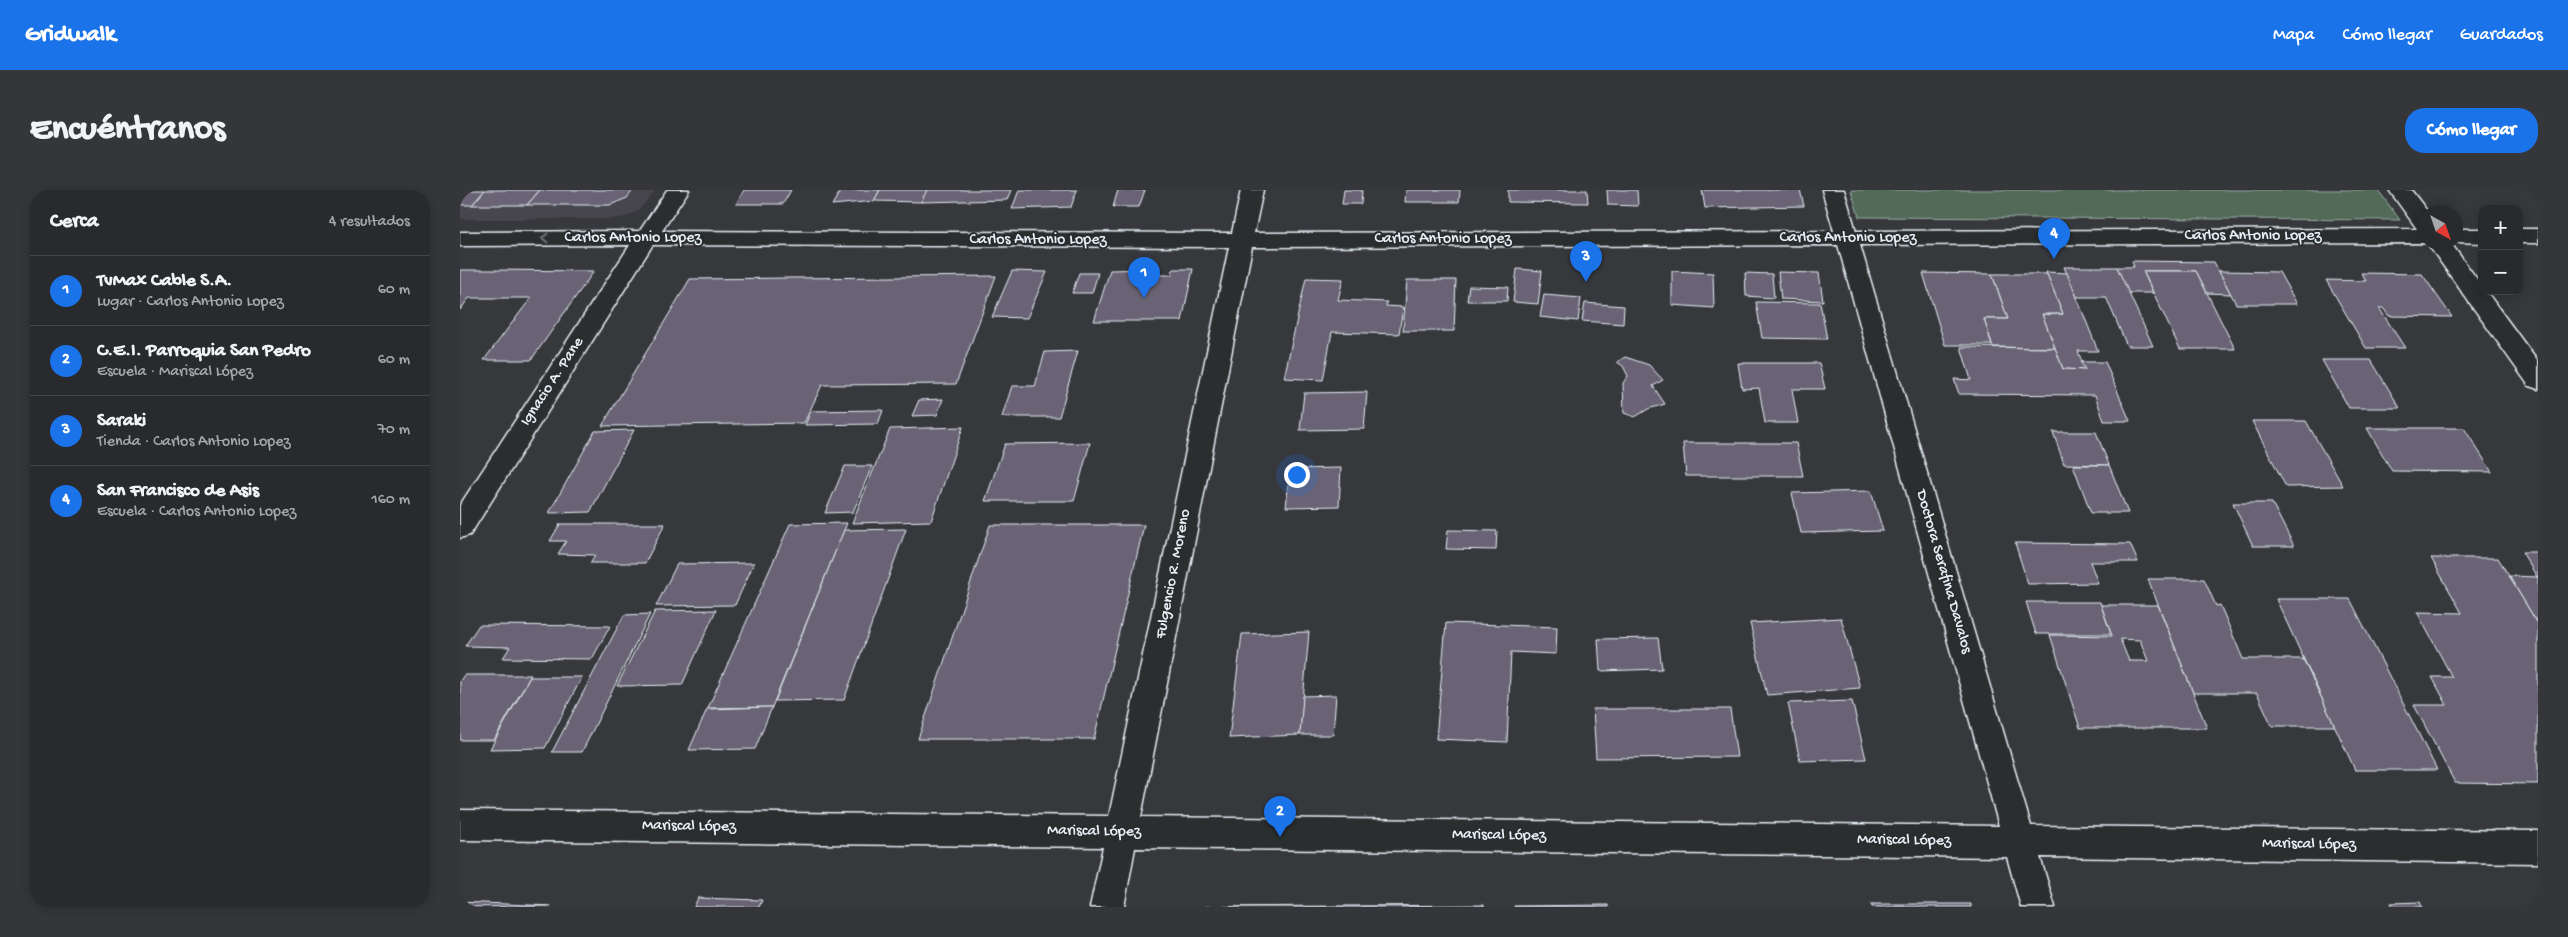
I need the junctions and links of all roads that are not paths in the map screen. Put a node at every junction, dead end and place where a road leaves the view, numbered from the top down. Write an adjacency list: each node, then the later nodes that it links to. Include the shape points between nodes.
1 (678, 190): 11 (street, Ignacio A. Pane)
2 (1252, 190): 14 (street, Fulgencio R. Moreno)
3 (1832, 190): 12 (street, Doctora Serafina Davalos)
4 (2400, 190): 5 (street)
5 (2418, 214)
6 (2418, 236): 12 (street, Carlos Antonio Lopez)
7 (2463, 236): 8 (street)
8 (2478, 236)
9 (2523, 236): 10 (street)
10 (2538, 236)
11 (646, 238): 13 (street, Carlos Antonio Lopez, one-way to 13); 14 (street, Carlos Antonio Lopez); 17 (street, Ignacio A. Pane)
12 (1846, 238): 14 (street, Carlos Antonio Lopez); 20 (street, Doctora Serafina Davalos)
13 (460, 239)
14 (1242, 240): 19 (street, Fulgencio R. Moreno)
15 (2444, 250): 16 (street)
16 (2538, 380)
17 (460, 527)
18 (460, 825): 19 (street, Mariscal López)
19 (1122, 832): 20 (street, Mariscal López); 22 (street, Fulgencio R. Moreno)
20 (2021, 842): 21 (street, Mariscal López); 23 (street, Doctora Serafina Davalos)
21 (2538, 847)
22 (1107, 907)
23 (2038, 907)

